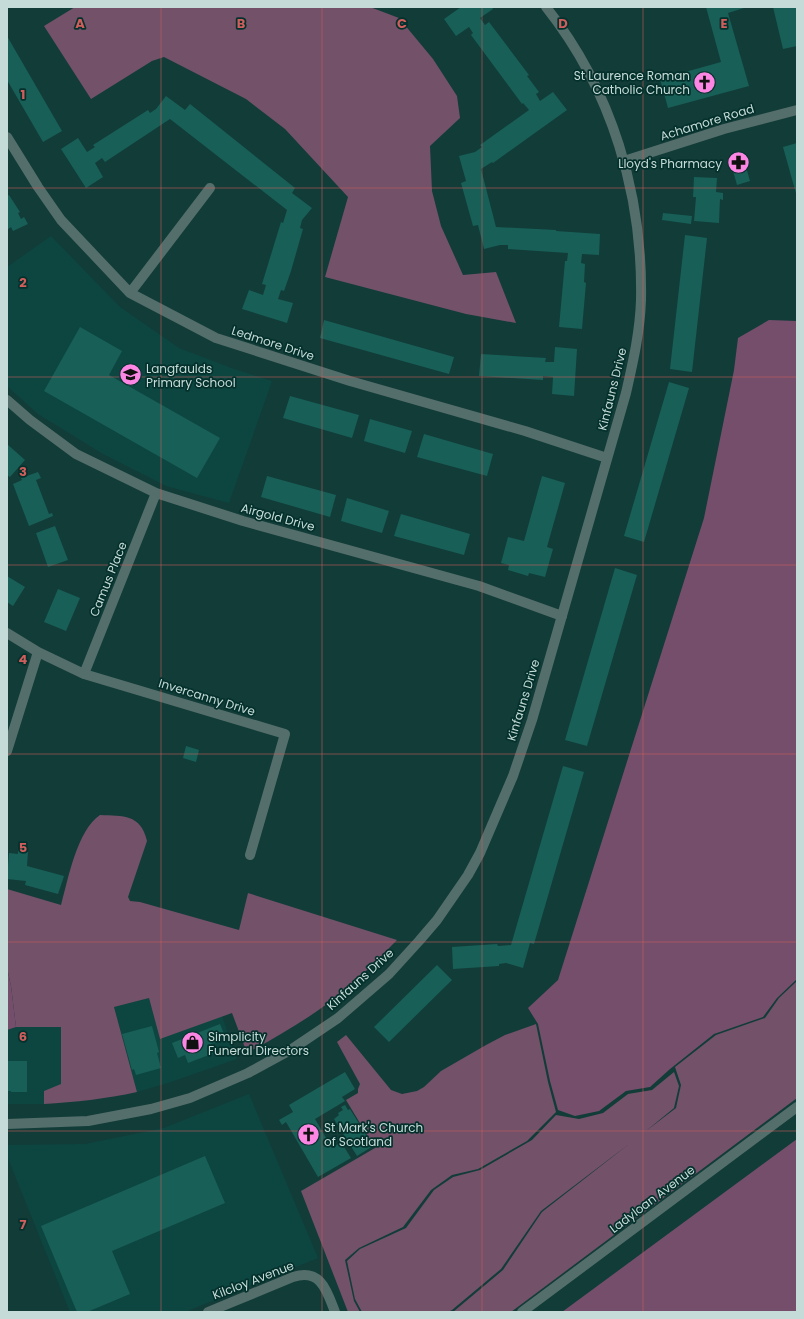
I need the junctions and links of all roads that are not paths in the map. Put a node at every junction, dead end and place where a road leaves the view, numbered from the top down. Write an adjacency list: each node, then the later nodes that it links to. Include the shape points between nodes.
1 (546, 7): 4 (street, Kinfauns Drive, via 571,41 604,102)
2 (797, 110): 4 (street, Achamore Road, via 724,129)
3 (7, 137): 6 (street, Ledmore Drive, via 61,220)
4 (624, 161): 8 (street, Kinfauns Drive, via 637,220 641,301 636,348)
5 (210, 188): 6 (street)
6 (130, 293): 8 (street, Ledmore Drive, via 216,338)
7 (7, 400): 9 (street, Airgold Drive, via 76,454)
8 (607, 458): 10 (street, Kinfauns Drive)
9 (156, 493): 10 (street, Airgold Drive, via 243,521 479,586); 13 (street, Camus Place)
10 (562, 616): 17 (street, Kinfauns Drive, via 513,776 480,853 437,920 390,974 338,1018 292,1049 248,1073 190,1098 88,1121)
11 (7, 633): 12 (street, Invercanny Drive)
12 (38, 652): 13 (street, Invercanny Drive); 14 (street)
13 (84, 674): 15 (street, Invercanny Drive, via 285,734)
14 (7, 751)
15 (250, 855)
16 (797, 1107): 20 (street, Ladyloan Avenue)
17 (7, 1124)
18 (208, 1312): 19 (street, Kilcloy Avenue, via 302,1275 314,1276 323,1284)
19 (335, 1312)
20 (522, 1312)

